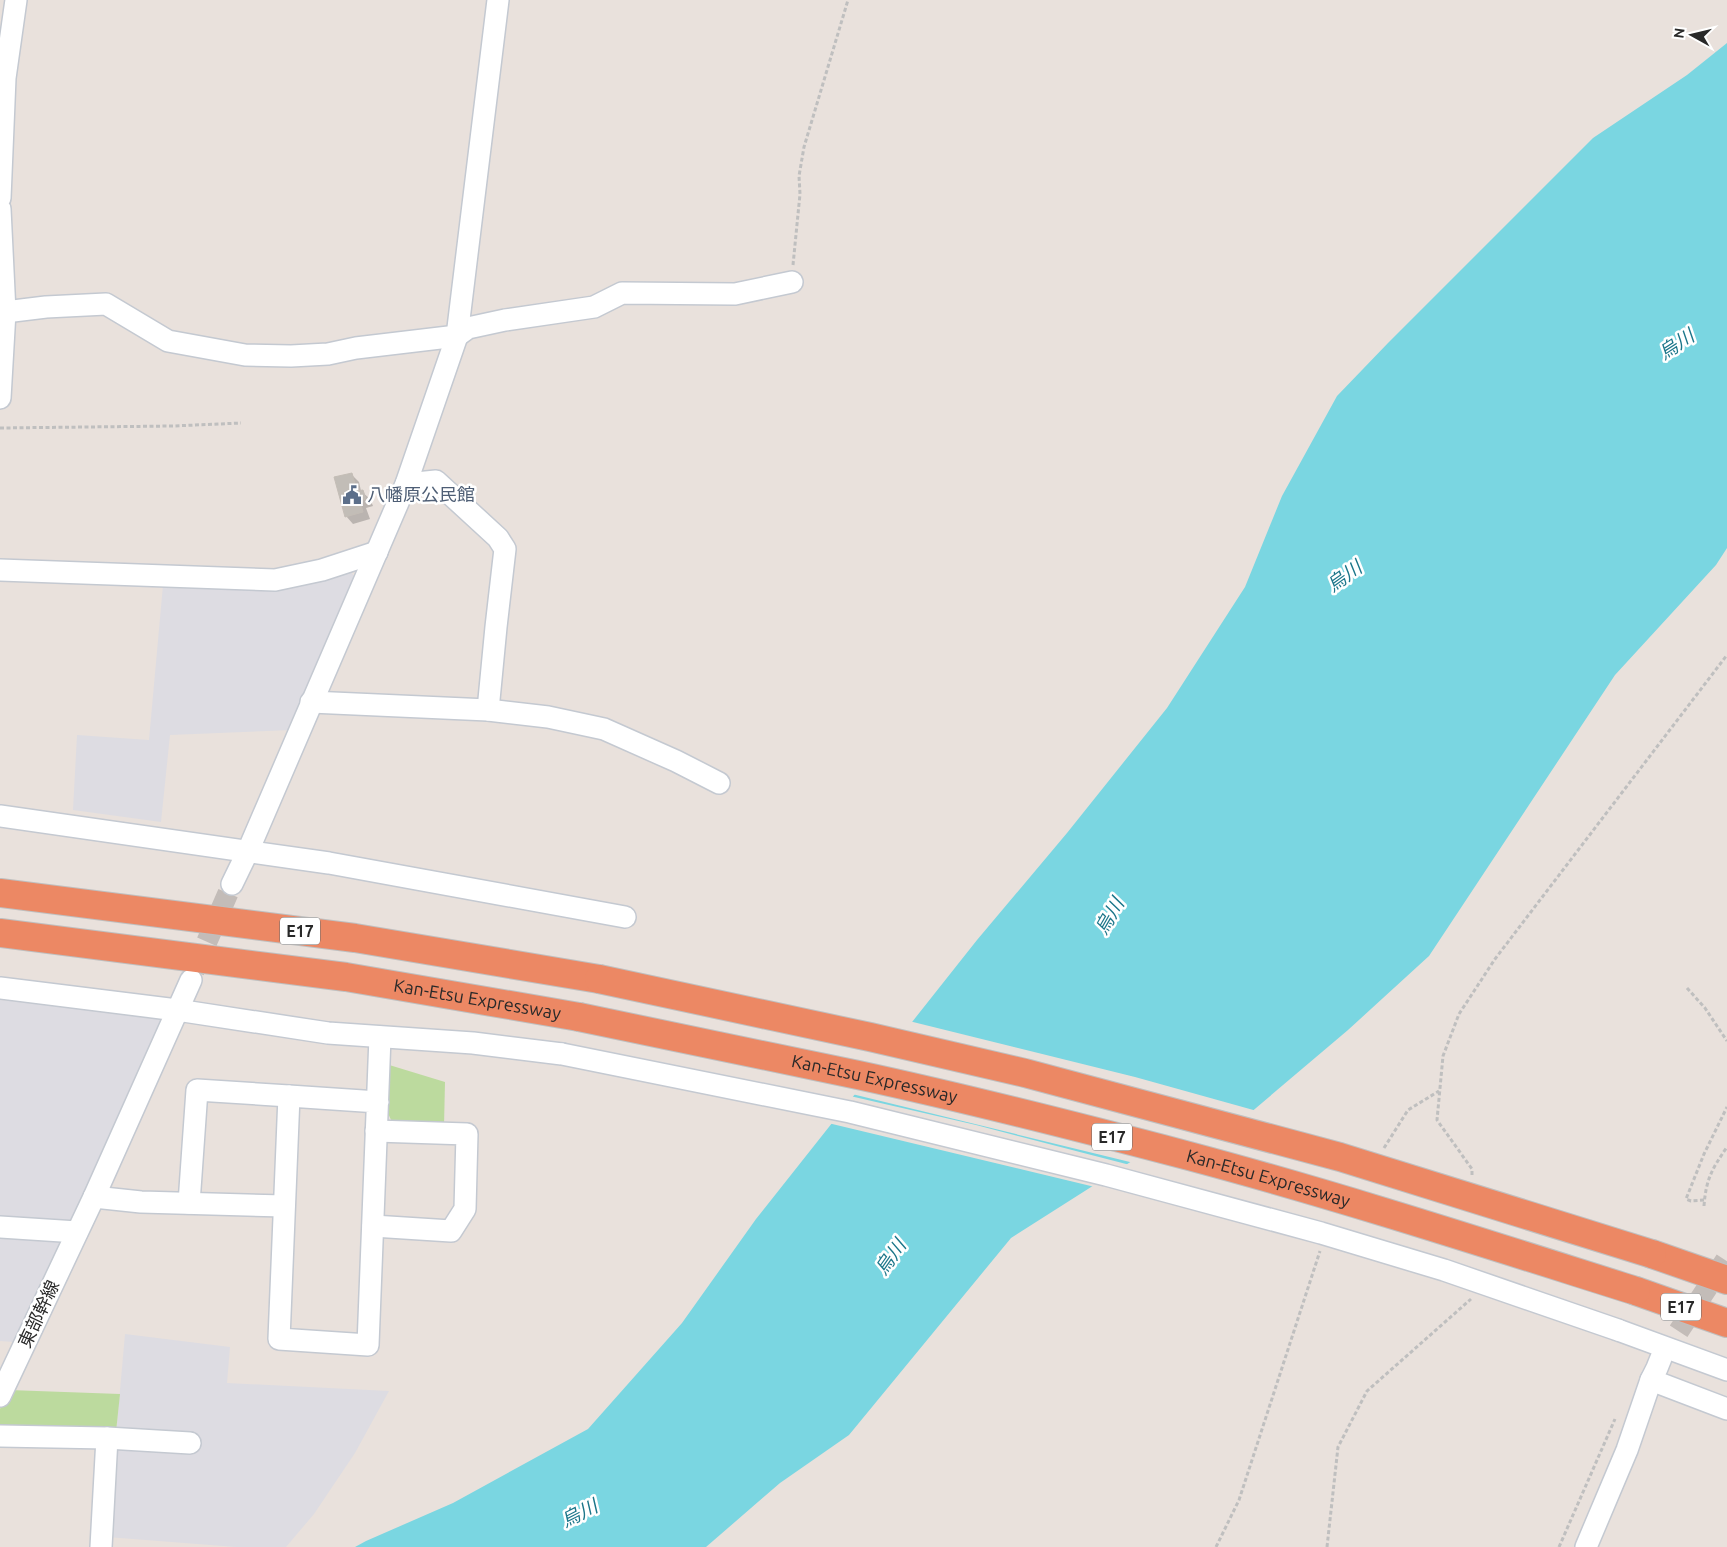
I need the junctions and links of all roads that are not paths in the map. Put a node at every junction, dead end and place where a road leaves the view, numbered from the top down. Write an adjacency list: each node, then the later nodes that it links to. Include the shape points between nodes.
1 (16, 0): 3 (street)
2 (498, 0): 8 (street)
3 (3, 77): 4 (street)
4 (0, 198)
5 (0, 208): 7 (street)
6 (792, 282): 8 (street, via 735,294 622,293 594,307 505,320 468,328)
7 (2, 311): 8 (street, via 106,304 168,341 246,355 328,354); 9 (street)
8 (457, 336): 10 (street)
9 (0, 398)
10 (406, 484): 11 (street); 14 (street, via 436,481 498,538 505,549)
11 (377, 552): 12 (street, via 322,570 275,580); 13 (street)
12 (0, 570)
13 (311, 702): 14 (street); 17 (street)
14 (488, 710): 15 (street, via 548,716 604,729)
15 (719, 783)
16 (0, 816): 17 (street)
17 (248, 851): 18 (street); 20 (street, via 329,862)
18 (232, 884)
19 (0, 893): 35 (highway, E17, bridge, via 355,938 599,979 860,1034 1025,1072 1340,1157)
20 (625, 917)
21 (0, 933): 36 (highway, Kan-Etsu Expressway / E17, bridge, via 346,977 579,1017 860,1076 1191,1157 1391,1215 1636,1291)
22 (191, 980): 24 (street, 東部幹線)
23 (0, 988): 24 (street)
24 (177, 1010): 25 (street, via 328,1033); 29 (street, 東部幹線)
25 (380, 1037): 27 (street); 38 (street, bridge, via 473,1043 562,1054 850,1112 1106,1175 1444,1270)
26 (289, 1096): 27 (street); 30 (street, via 197,1090); 31 (street)
27 (378, 1102): 28 (street)
28 (376, 1131): 32 (street); 32 (street, via 467,1134 465,1209 451,1231)
29 (94, 1197): 30 (street); 34 (street, 東部幹線)
30 (189, 1203): 31 (street)
31 (284, 1206): 32 (street, via 279,1339 368,1345)
32 (372, 1226)
33 (0, 1227): 34 (street)
34 (77, 1232): 40 (street, 東部幹線)
35 (1727, 1280)
36 (1727, 1323)
37 (1661, 1358): 39 (street)
38 (1727, 1370)
39 (1651, 1380): 41 (street); 46 (street, via 1627,1450)
40 (0, 1396)
41 (1727, 1409)
42 (0, 1436): 43 (street)
43 (107, 1438): 44 (street); 45 (street)
44 (190, 1443)
45 (100, 1547)
46 (1586, 1547)

